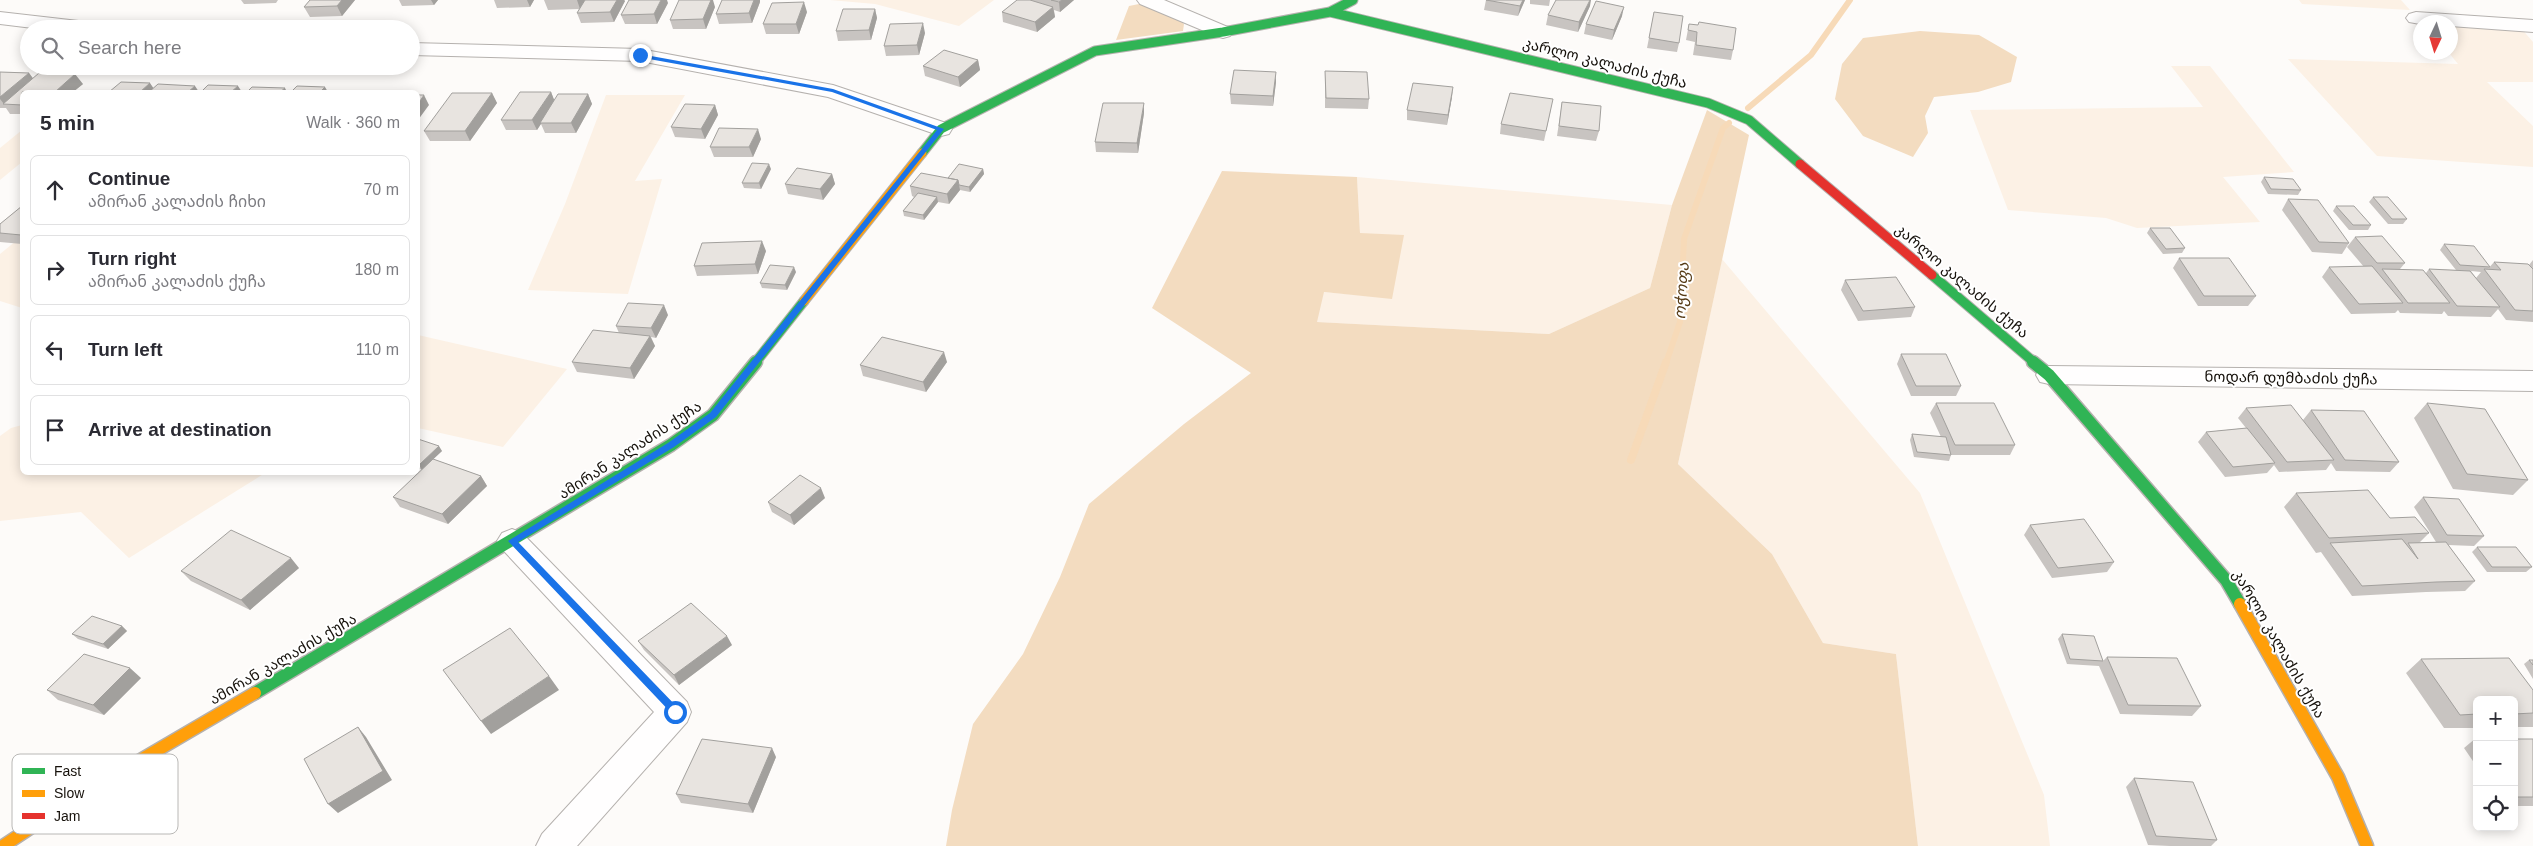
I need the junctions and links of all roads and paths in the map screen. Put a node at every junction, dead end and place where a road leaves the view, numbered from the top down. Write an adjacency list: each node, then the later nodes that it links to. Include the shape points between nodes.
1 (1147, 0): 8 (street)
2 (1353, 0): 3 (street, ამირან კალაძის ქუჩა)
3 (1330, 12): 8 (street, ამირან კალაძის ქუჩა); 11 (street, კარლო კალაძის ქუჩა, via 1708,103 1749,120)
4 (0, 18): 5 (street)
5 (20, 20)
6 (2458, 21): 7 (street)
7 (2533, 26)
8 (1223, 32): 10 (street, ამირან კალაძის ქუჩა, via 1095,51)
9 (420, 49): 10 (street, via 640,55 833,90)
10 (941, 129): 13 (street, ამირან კალაძის ქუჩა, via 713,415 671,445)
11 (2049, 375): 12 (street, ნოდარ დუმბაძის ქუჩა); 18 (street, კარლო კალაძის ქუჩა, via 2226,580 2338,777)
12 (2533, 381)
13 (512, 541): 14 (street, ამირან კალაძის ქუჩა); 17 (street, via 675,712)
14 (150, 754)
15 (21, 834): 16 (street, ამირან კალაძის ქუჩა)
16 (3, 846)
17 (554, 846)
18 (2366, 846)

